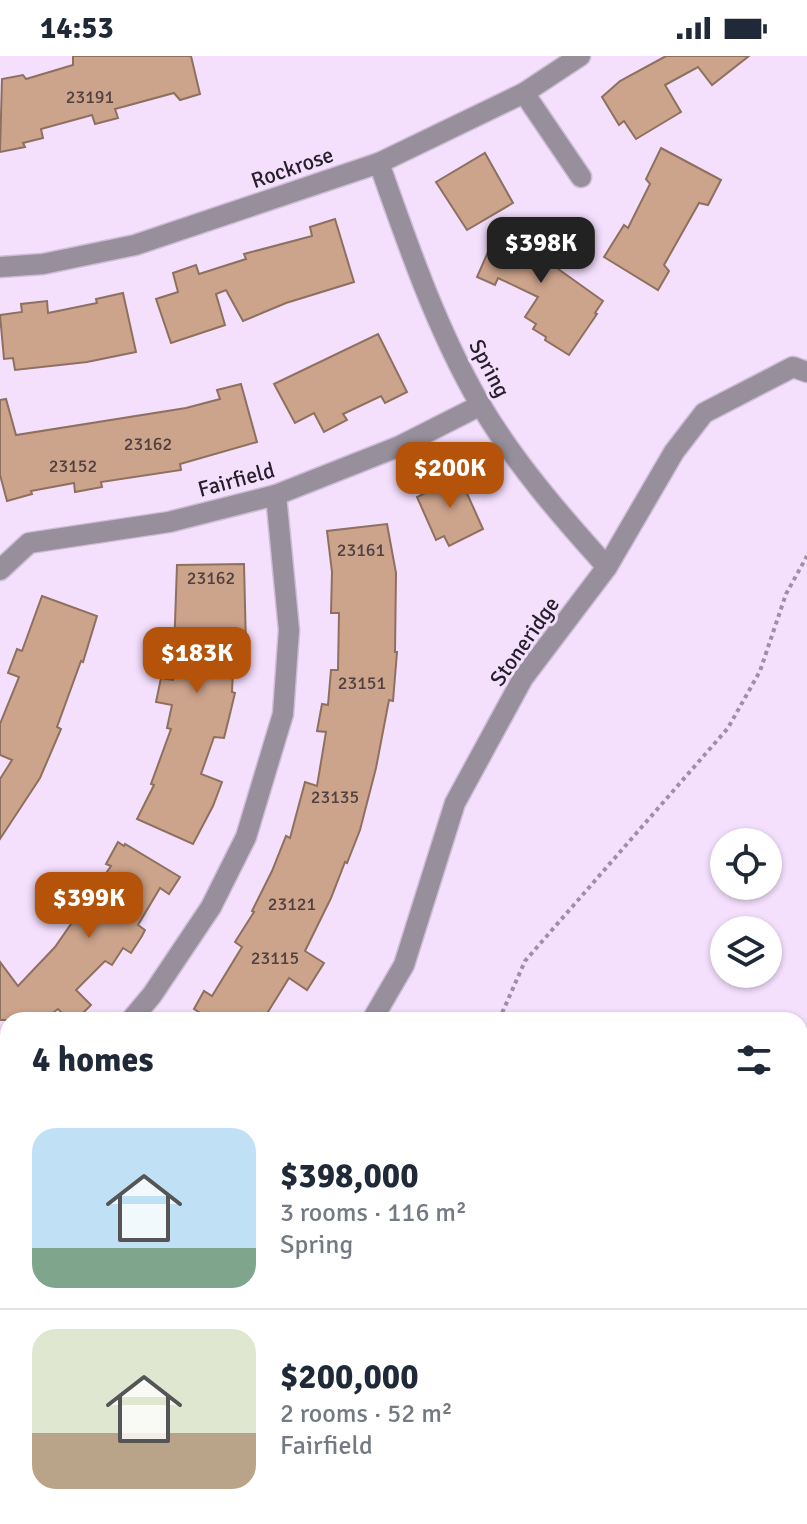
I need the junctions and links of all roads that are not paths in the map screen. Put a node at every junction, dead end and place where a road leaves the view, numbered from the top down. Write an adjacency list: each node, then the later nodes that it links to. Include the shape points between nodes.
1 (580, 56): 2 (street, Rockrose)
2 (524, 93): 3 (street, Rockrose); 4 (street)
3 (379, 163): 5 (street, Rockrose, via 135,245); 7 (street, Spring, via 422,286)
4 (581, 177)
5 (0, 267)
6 (807, 372): 9 (street, Stoneridge, via 793,367 704,413 674,452)
7 (481, 405): 8 (street, Fairfield, via 400,446); 9 (street, Spring, via 552,506)
8 (276, 495): 10 (street, Fairfield, via 169,522 29,543); 11 (street, via 289,630 283,714 246,837 211,907)
9 (607, 567): 12 (street, Stoneridge, via 523,678 455,803 404,965)
10 (0, 570)
11 (138, 1012)
12 (377, 1012)

